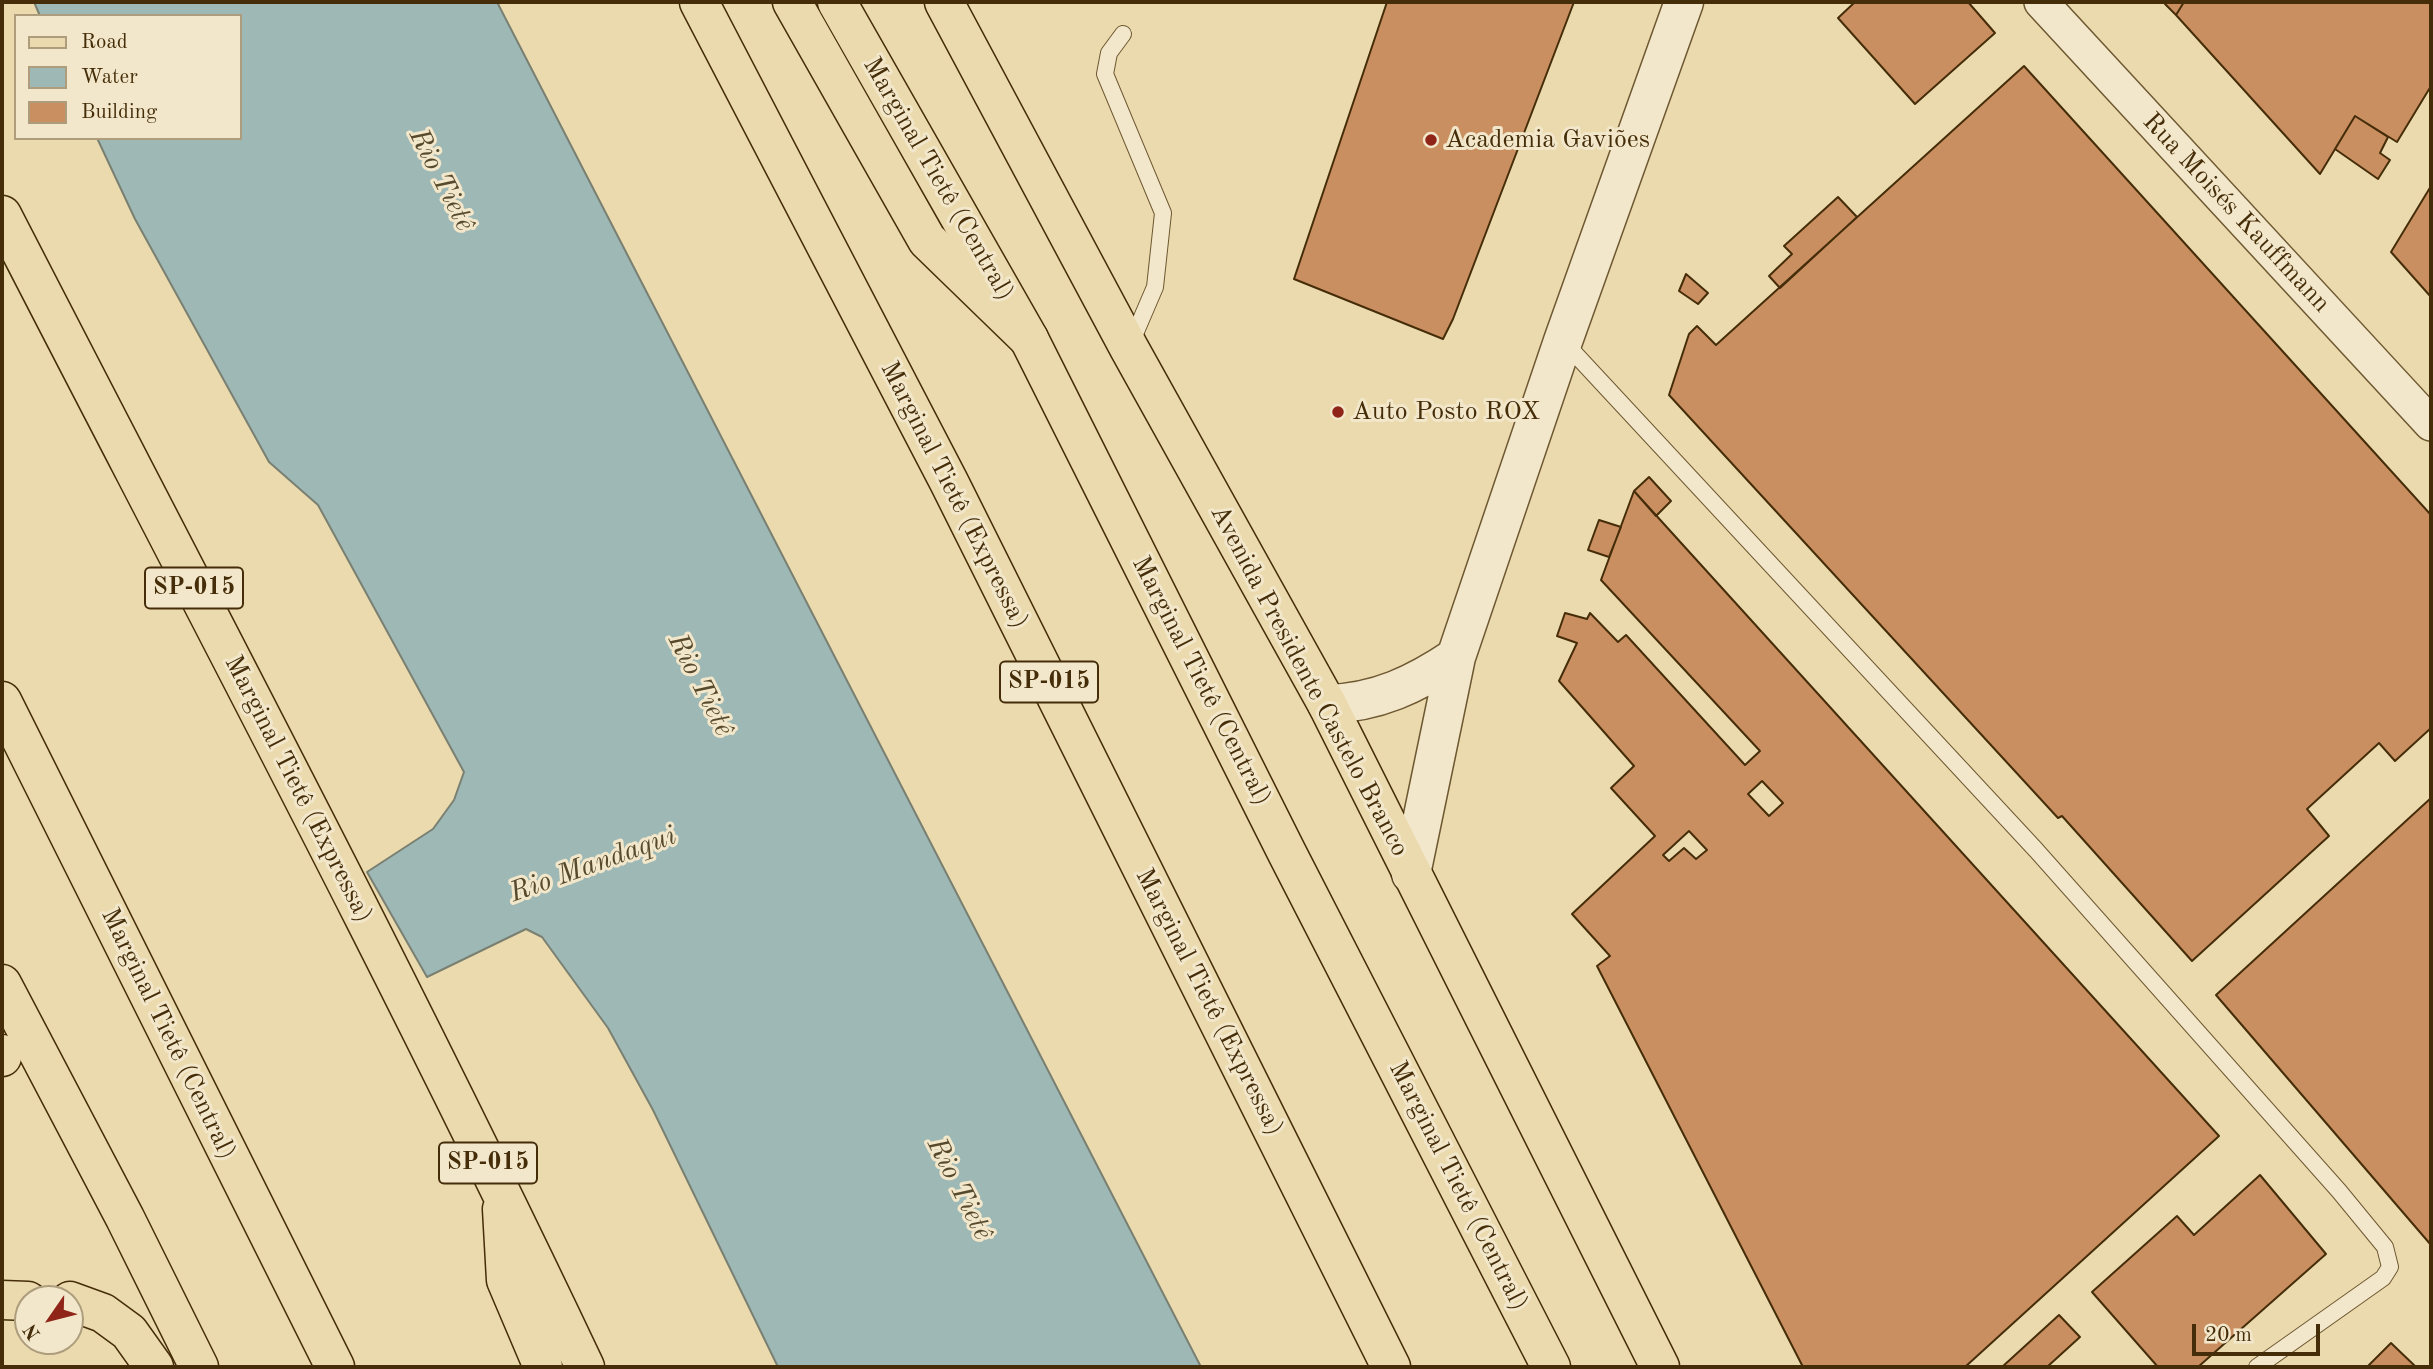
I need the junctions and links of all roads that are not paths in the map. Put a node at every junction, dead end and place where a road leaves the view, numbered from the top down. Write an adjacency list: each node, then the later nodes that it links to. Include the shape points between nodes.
1 (699, 2): 25 (main road, Marginal Tietê (Expressa) / SP-015, via 950,482)
2 (792, 2): 9 (main road, via 927,240)
3 (837, 2): 9 (main road, Marginal Tietê (Central))
4 (944, 2): 11 (main road, Avenida Presidente Castelo Branco)
5 (1684, 2): 10 (street)
6 (2041, 2): 12 (street, Rua Moisés Kauffmann)
7 (1122, 34): 11 (lane, via 1110,53 1105,74 1163,214 1155,287)
8 (2, 215): 18 (main road, Marginal Tietê (Expressa) / SP-015)
9 (1029, 339): 26 (main road, Marginal Tietê (Central))
10 (1563, 341): 13 (street); 28 (lane, via 2036,850 2385,1247 2390,1267 2383,1278)
11 (1129, 348): 15 (main road, Avenida Presidente Castelo Branco)
12 (2431, 424)
13 (1456, 657): 15 (street, via 1394,692); 16 (street)
14 (2, 701): 22 (main road, Marginal Tietê (Central))
15 (1328, 704): 16 (main road, Avenida Presidente Castelo Branco)
16 (1411, 874): 27 (main road, Avenida Presidente Castelo Branco)
17 (2, 984): 21 (main road)
18 (501, 1189): 23 (main road, via 506,1280); 24 (main road, Marginal Tietê (Expressa) / SP-015)
19 (84, 1306): 20 (main road, via 130,1332)
20 (154, 1367)
21 (199, 1367)
22 (335, 1367)
23 (543, 1367)
24 (585, 1367)
25 (1391, 1367)
26 (1551, 1367)
27 (1660, 1367)
28 (2258, 1367)

